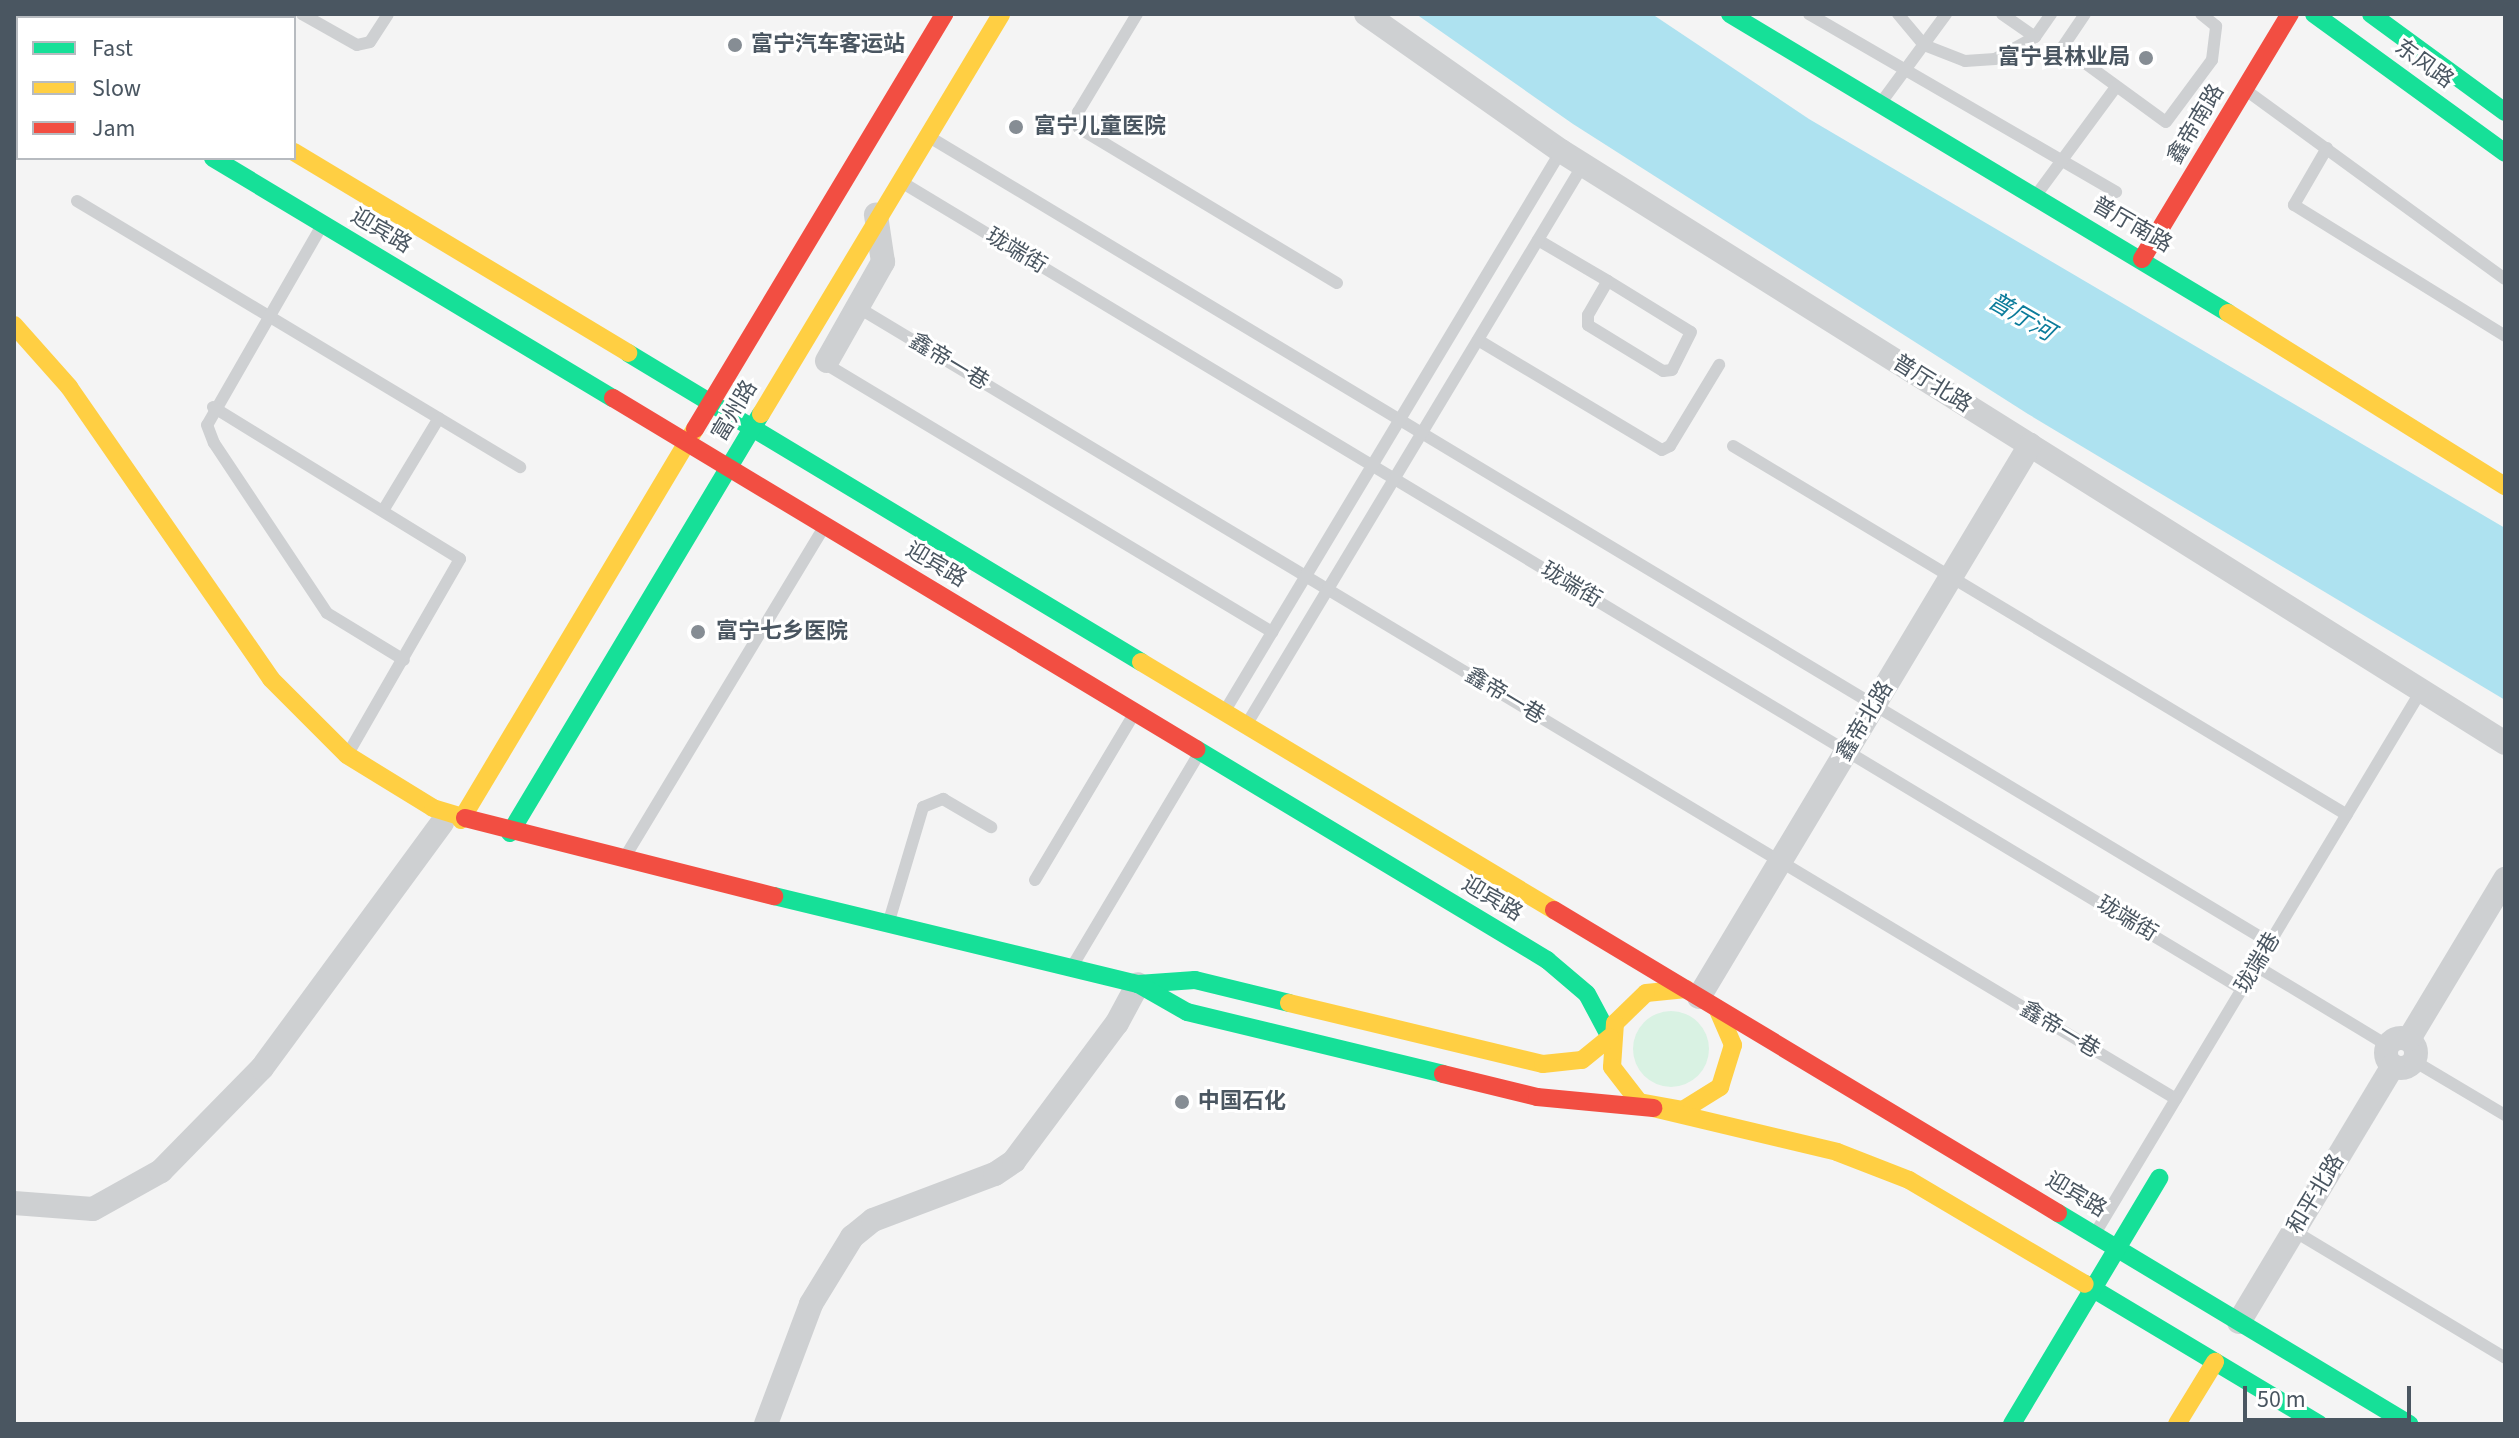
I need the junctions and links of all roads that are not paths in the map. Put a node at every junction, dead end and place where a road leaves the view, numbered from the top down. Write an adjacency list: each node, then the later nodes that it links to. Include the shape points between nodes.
1 (302, 14): 2 (lane, via 357,45 370,42)
2 (388, 14)
3 (944, 14): 52 (main road, 富州路)
4 (1001, 14): 25 (main road, 富州路)
5 (1137, 14): 43 (lane, via 1078,112 1079,128)
6 (1366, 14): 27 (street, 普厅北路)
7 (1730, 14): 23 (main road, 普厅南路)
8 (1809, 14): 20 (lane)
9 (1898, 14): 19 (lane)
10 (1946, 14): 19 (lane)
11 (2002, 14): 18 (lane)
12 (2051, 14): 18 (lane)
13 (2085, 14): 21 (lane, via 2063,47)
14 (2201, 14): 21 (lane, via 2216,26 2214,53 2171,118 2161,119)
15 (2290, 14): 22 (main road, 鑫帝南路)
16 (2314, 14): 29 (main road, 东风路)
17 (2371, 14): 24 (main road, 东风路)
18 (2035, 37): 19 (lane, via 2009,54 1980,61 1951,58)
19 (1924, 45): 20 (lane)
20 (1905, 70): 23 (lane); 31 (lane)
21 (2116, 87): 31 (lane)
22 (2245, 89): 26 (lane); 40 (main road, 鑫帝南路)
23 (1879, 106): 35 (main road, 普厅南路)
24 (2505, 112)
25 (928, 136): 33 (main road, 富州路); 55 (lane)
26 (2327, 148): 41 (lane); 47 (lane, via 2294,205)
27 (1561, 151): 32 (street, 普厅北路); 55 (lane)
28 (296, 153): 52 (main road, 迎宾路)
29 (2505, 153)
30 (216, 160): 38 (main road, 迎宾路)
31 (2062, 160): 34 (lane); 35 (lane)
32 (1583, 165): 39 (lane); 59 (street, 普厅北路)
33 (900, 182): 44 (main road, 富州路); 61 (lane, 珑端街)
34 (2116, 192)
35 (2036, 197): 40 (main road, 普厅南路)
36 (77, 201): 45 (lane)
37 (875, 210): 50 (street, via 883,262)
38 (323, 224): 45 (lane); 58 (main road, 迎宾路)
39 (1538, 240): 42 (lane); 48 (lane)
40 (2142, 259): 65 (main road, 普厅南路)
41 (2505, 279)
42 (1608, 281): 42 (lane, via 1691,332 1672,370 1663,371 1588,325 1588,315)
43 (1337, 283)
44 (834, 293): 49 (main road, 富州路); 68 (lane, 鑫帝一巷)
45 (268, 316): 53 (lane); 54 (lane)
46 (14, 325): 81 (main road, via 69,387 271,679)
47 (2505, 336)
48 (1478, 340): 51 (lane, via 1662,450 1670,446); 57 (lane)
49 (800, 349): 56 (main road, 富州路); 71 (lane)
50 (827, 361)
51 (1719, 365)
52 (711, 403): 56 (main road, 迎宾路); 58 (main road, 富州路)
53 (213, 407): 66 (lane); 72 (lane, via 207,425 214,443 323,609)
54 (439, 418): 62 (lane); 66 (lane)
55 (1400, 420): 57 (lane); 61 (lane)
56 (753, 428): 63 (main road, 富州路); 76 (main road, 迎宾路)
57 (1422, 433): 64 (lane); 74 (lane)
58 (687, 443): 63 (main road, 迎宾路); 83 (main road, 富州路)
59 (2030, 445): 69 (street, 鑫帝北路); 73 (street, 普厅北路)
60 (1733, 446): 69 (lane)
61 (1373, 466): 64 (lane, 珑端街); 68 (lane)
62 (520, 467)
63 (729, 468): 67 (main road, 迎宾路); 85 (main road, 富州路)
64 (1394, 479): 70 (lane); 79 (lane, 珑端街)
65 (2505, 486)
66 (384, 509): 72 (lane, via 460,559)
67 (824, 526): 75 (main road, 迎宾路); 86 (lane)
68 (1306, 577): 70 (lane, 鑫帝一巷); 71 (lane)
69 (1951, 577): 74 (street, 鑫帝北路); 82 (lane)
70 (1328, 590): 77 (lane); 87 (lane, 鑫帝一巷)
71 (1272, 632): 76 (lane)
72 (404, 660): 81 (lane)
73 (2421, 691): 78 (street, 普厅北路); 82 (lane, 珑端巷)
74 (1874, 705): 79 (street, 鑫帝北路); 91 (lane)
75 (1135, 712): 80 (main road, 迎宾路); 89 (lane)
76 (1225, 712): 77 (main road, 迎宾路)
77 (1246, 725): 96 (main road, 迎宾路)
78 (2505, 743)
79 (1847, 751): 87 (street, 鑫帝北路); 95 (lane, 珑端街)
80 (1201, 752): 93 (lane); 97 (main road, 迎宾路, via 1562,970 1587,994)
81 (347, 755): 83 (main road)
82 (2347, 815): 91 (lane, 珑端巷)
83 (451, 822): 85 (main road); 103 (street, via 262,1068 161,1171 93,1209)
84 (991, 827): 90 (lane, via 943,799 923,807)
85 (510, 833): 86 (main road)
86 (624, 860): 90 (main road)
87 (1780, 862): 96 (street, 鑫帝北路); 99 (lane, 鑫帝一巷)
88 (2505, 879): 98 (street, 和平北路)
89 (1035, 880)
90 (888, 924): 93 (main road)
91 (2270, 943): 92 (lane, 珑端巷)
92 (2256, 966): 95 (lane, 珑端巷); 98 (lane)
93 (1071, 968): 94 (main road)
94 (1138, 984): 97 (main road, via 1195,980 1543,1064 1582,1060); 100 (main road, via 1187,1012 1370,1057 1537,1097); 109 (street, via 1117,1023 1014,1161 995,1174 873,1220 852,1237 811,1304)
95 (2242, 989): 99 (lane, 珑端巷)
96 (1701, 998): 97 (main road, via 1660,988 1633,1000); 100 (main road, via 1733,1045 1720,1087 1683,1110); 105 (main road, 迎宾路)
97 (1610, 1037): 100 (main road, 迎宾路, via 1618,1080)
98 (2401, 1053): 101 (lane); 104 (street, 和平北路)
99 (2176, 1099): 105 (lane, 珑端巷)
100 (1653, 1108): 108 (main road, 迎宾路, via 1885,1168)
101 (2505, 1115)
102 (2159, 1178): 110 (main road)
103 (14, 1203)
104 (2294, 1231): 106 (street, 和平北路); 107 (lane)
105 (2094, 1235): 106 (main road, 迎宾路)
106 (2239, 1322): 113 (main road, 迎宾路)
107 (2505, 1358)
108 (2215, 1362): 111 (main road); 112 (main road, 迎宾路)
109 (766, 1424)
110 (2012, 1424)
111 (2177, 1424)
112 (2319, 1424)
113 (2409, 1424)

